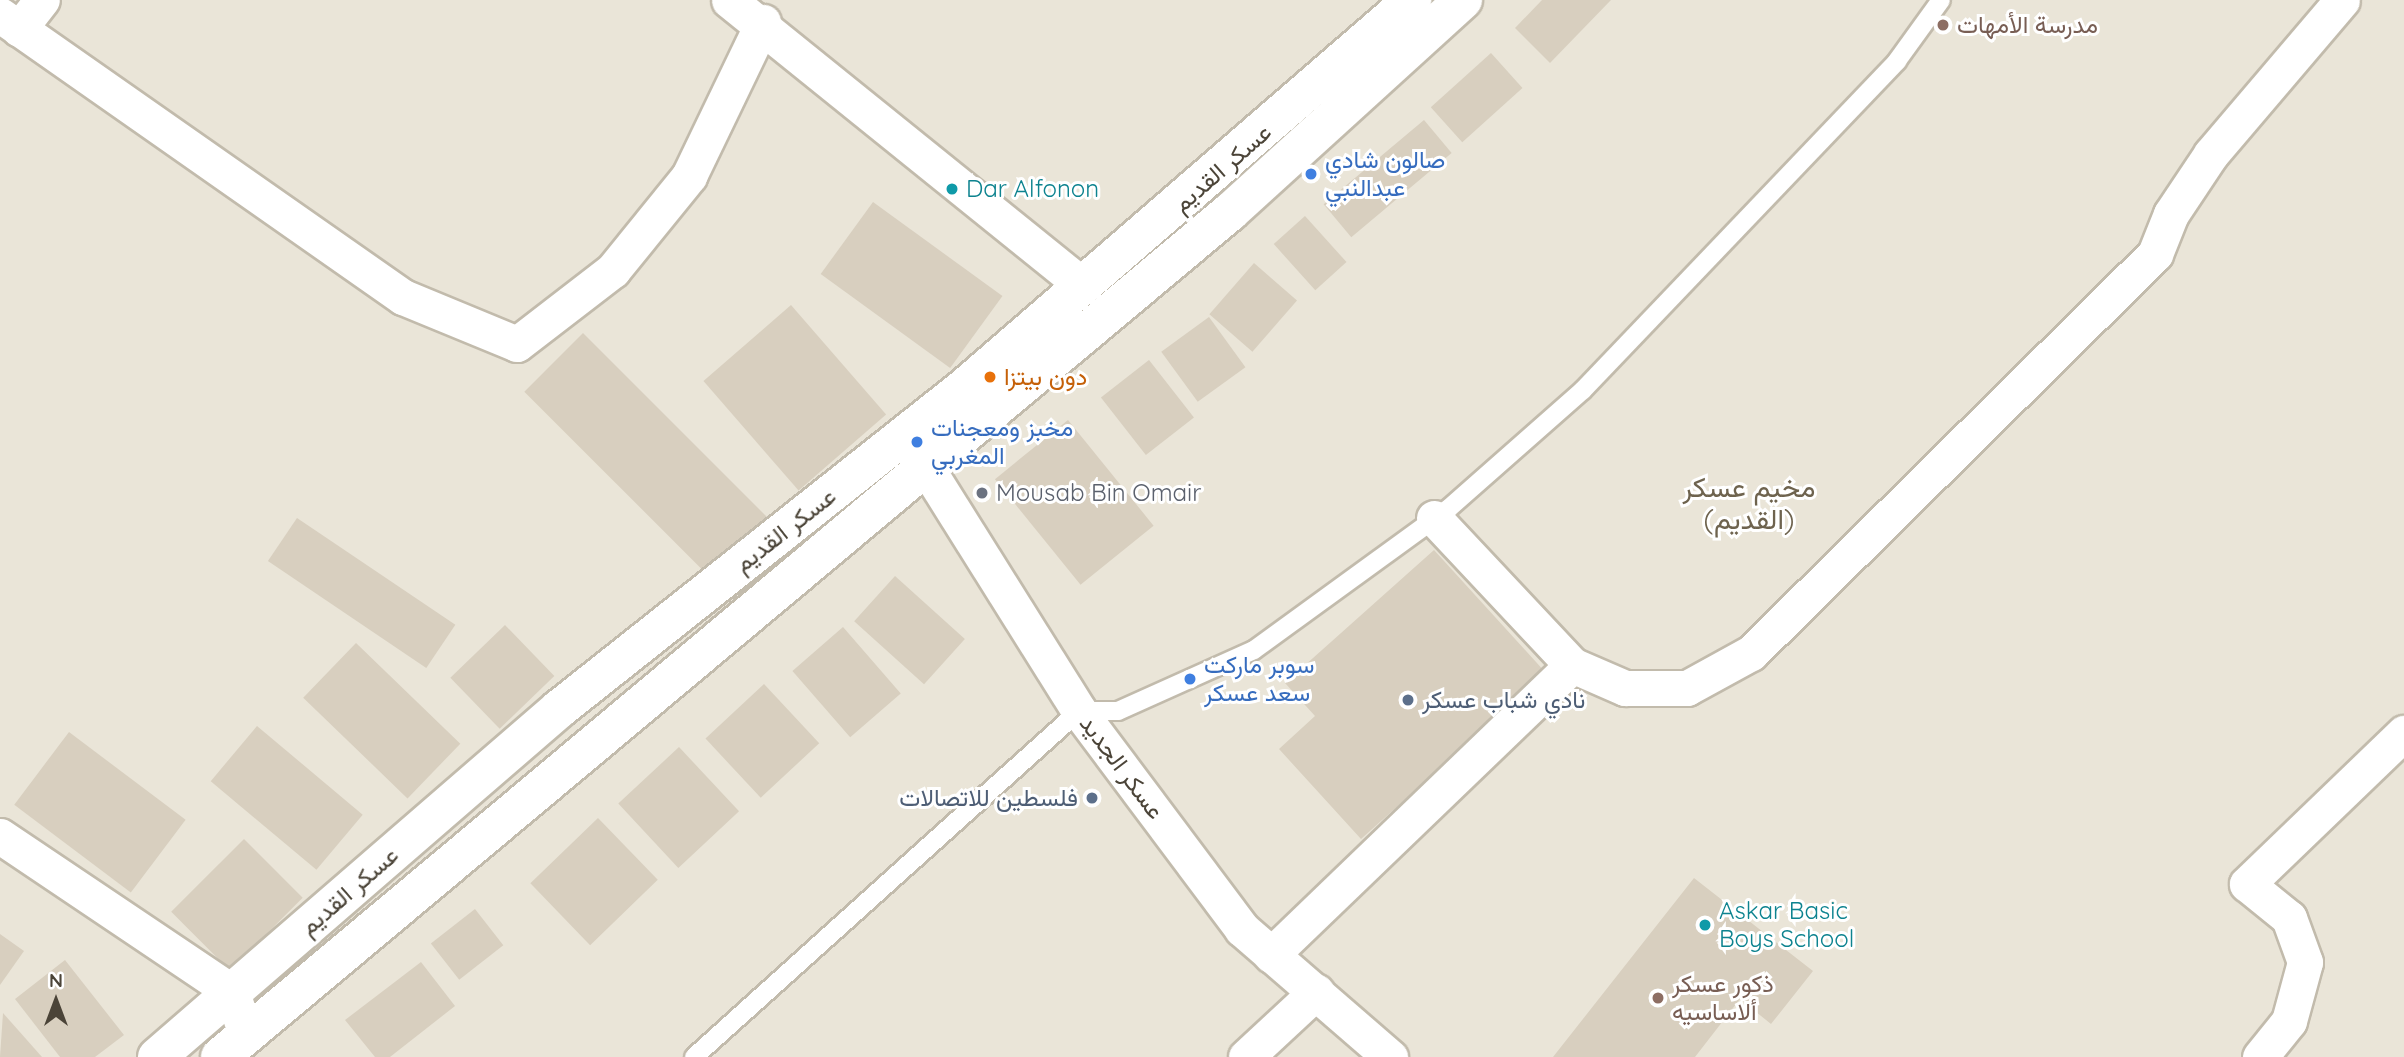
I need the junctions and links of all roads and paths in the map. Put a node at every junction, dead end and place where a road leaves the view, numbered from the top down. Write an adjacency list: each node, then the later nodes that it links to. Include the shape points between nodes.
1 (42, 0): 7 (street)
2 (729, 0): 8 (street)
3 (1412, 0): 9 (street, عسكر القديم)
4 (1463, 0): 10 (street, عسكر القديم, via 1230,212)
5 (1941, 0): 11 (lane, via 1897,61 1583,390)
6 (2342, 0): 12 (street, via 2211,154 2171,214 2155,254 1751,653 1687,688 1625,688)
7 (10, 22): 8 (street, via 403,297 517,344 613,270 689,176)
8 (764, 22): 9 (street)
9 (1084, 286): 10 (street, عسكر القديم)
10 (916, 450): 13 (street, عسكر الجديد); 17 (street, عسكر القديم, via 559,709); 19 (street, عسكر القديم)
11 (1434, 519): 12 (street); 13 (lane, via 1254,650 1118,711)
12 (1572, 665): 16 (street)
13 (1079, 711): 16 (street, عسكر الجديد, via 1242,929); 21 (lane)
14 (2404, 733): 24 (street, via 2247,884 2289,918 2305,962 2289,1021)
15 (0, 836): 17 (street)
16 (1272, 955): 18 (street, عسكر الجديد)
17 (232, 992): 19 (street); 20 (street, عسكر القديم)
18 (1316, 992): 22 (street); 23 (street, عسكر الجديد)
19 (233, 1046)
20 (157, 1057)
21 (694, 1057)
22 (1247, 1057)
23 (1390, 1057)
24 (2260, 1057)

